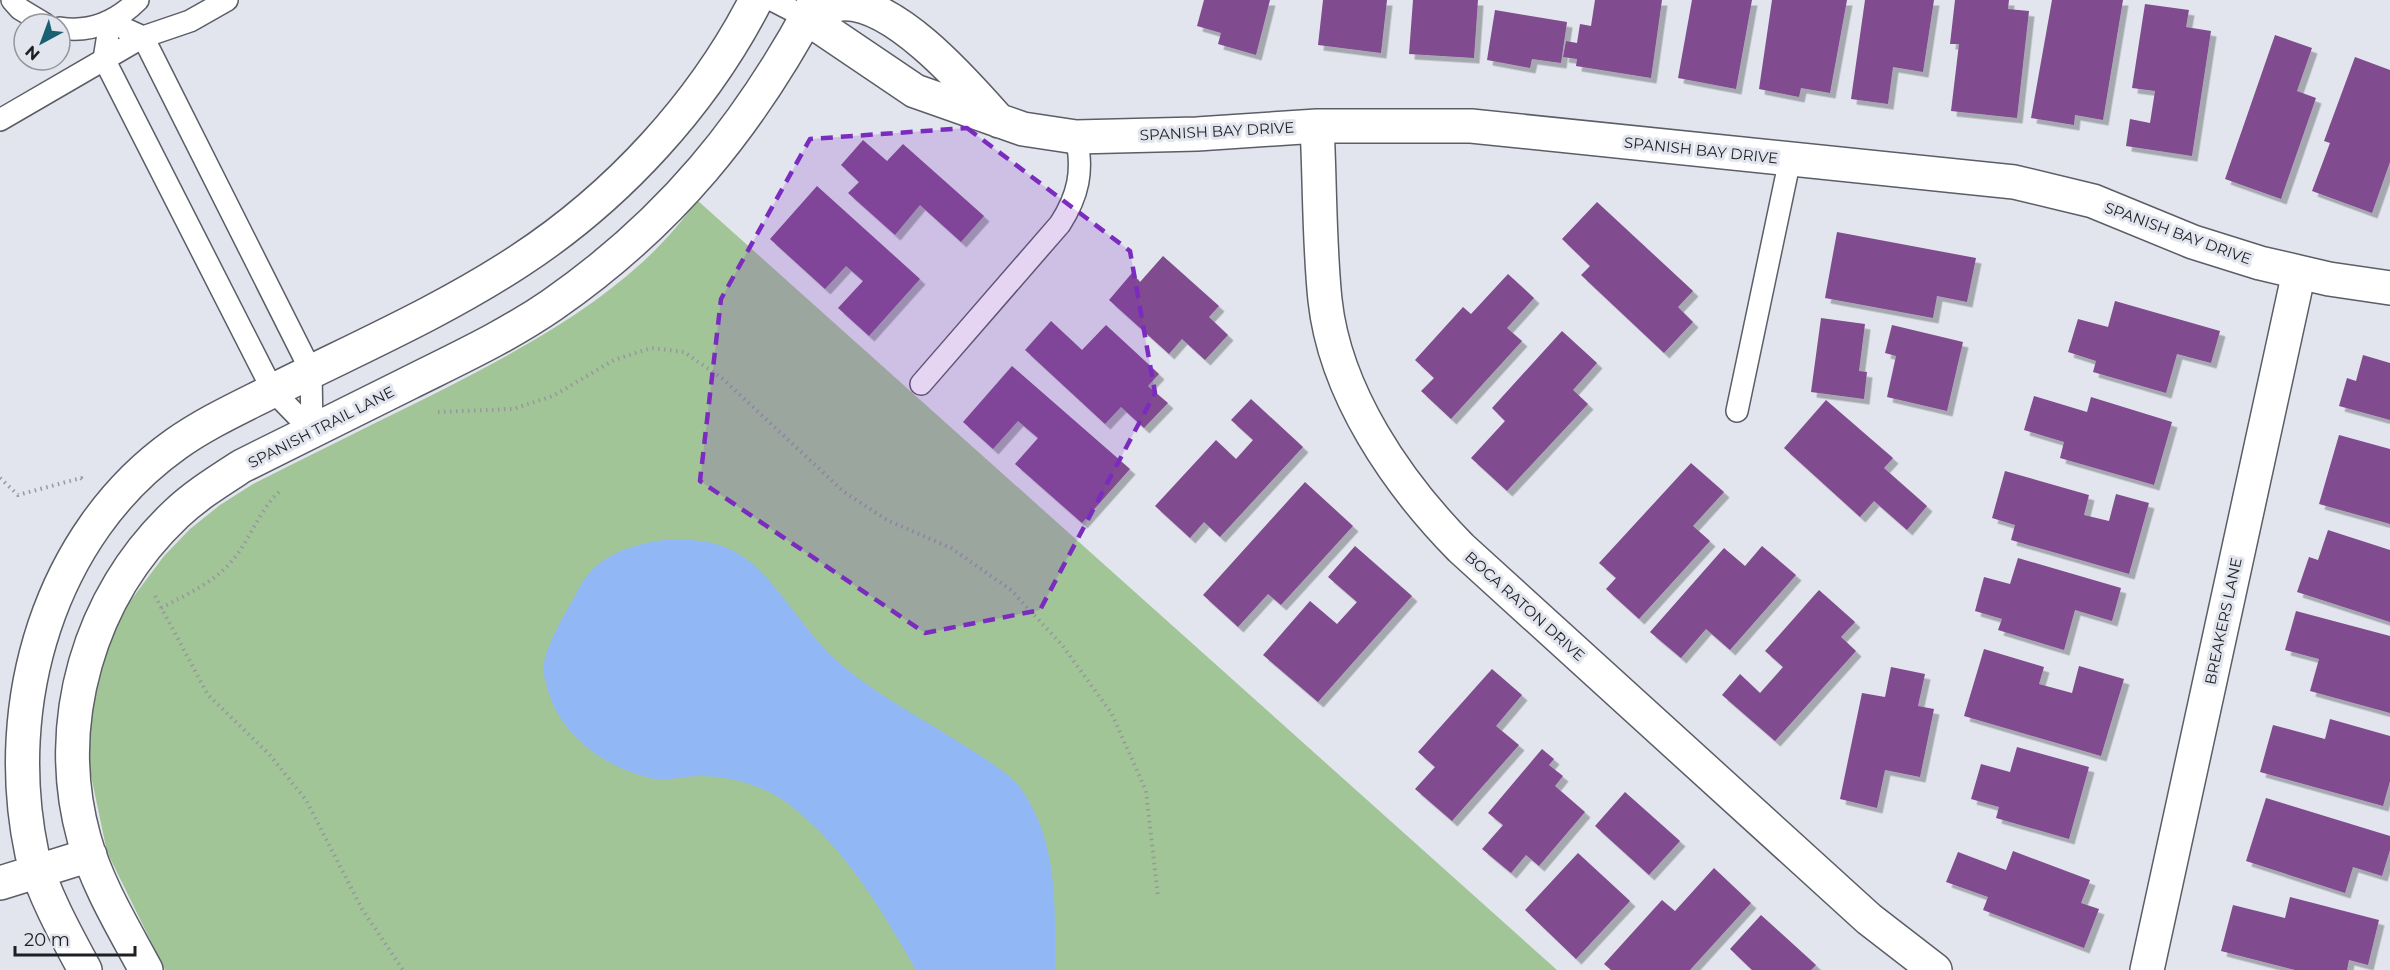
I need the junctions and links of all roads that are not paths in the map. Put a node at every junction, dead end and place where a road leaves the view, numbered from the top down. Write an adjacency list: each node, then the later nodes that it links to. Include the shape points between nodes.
1 (12, 0): 7 (lane)
2 (138, 0): 8 (lane)
3 (227, 0): 10 (lane, via 190,21)
4 (756, 0): 19 (street, via 710,76 669,128 625,175 574,220 463,296)
5 (772, 0): 6 (lane)
6 (812, 9): 13 (street, SPANISH BAY DRIVE, via 915,91); 13 (street, via 842,3 871,7 885,14 947,61); 23 (street, SPANISH TRAIL LANE, via 754,107 710,163 663,214 609,262 551,305 489,343)
7 (25, 12)
8 (110, 22): 9 (lane, via 92,28); 10 (lane); 11 (lane)
9 (72, 28)
10 (143, 37): 11 (lane); 19 (lane)
11 (104, 58): 12 (lane); 21 (lane)
12 (0, 120)
13 (999, 121): 15 (street, SPANISH BAY DRIVE)
14 (1317, 126): 15 (street, SPANISH BAY DRIVE); 16 (street, SPANISH BAY DRIVE, via 1471,126); 29 (street, BOCA RATON DRIVE, via 1325,301 1336,348 1353,393 1398,476 1461,548 1869,920)
15 (1076, 138): 20 (lane, via 1081,170 1071,207)
16 (1791, 159): 17 (street, SPANISH BAY DRIVE, via 2014,182 2056,190 2193,242); 22 (lane)
17 (2299, 272): 18 (street, SPANISH BAY DRIVE); 30 (street, BREAKERS LANE)
18 (2390, 288)
19 (311, 371): 21 (street); 23 (lane)
20 (921, 384)
21 (273, 391): 23 (lane); 25 (street, via 176,444 139,474 108,506 56,587 25,676 19,720 23,809)
22 (1737, 411)
23 (312, 431): 24 (street, SPANISH TRAIL LANE, via 242,466 176,513 136,558 105,610 89,648 73,725 76,801)
24 (90, 855): 25 (street); 28 (street, SPANISH TRAIL LANE)
25 (39, 873): 26 (street); 27 (street)
26 (0, 883)
27 (85, 970)
28 (146, 970)
29 (1935, 970)
30 (2147, 970)

